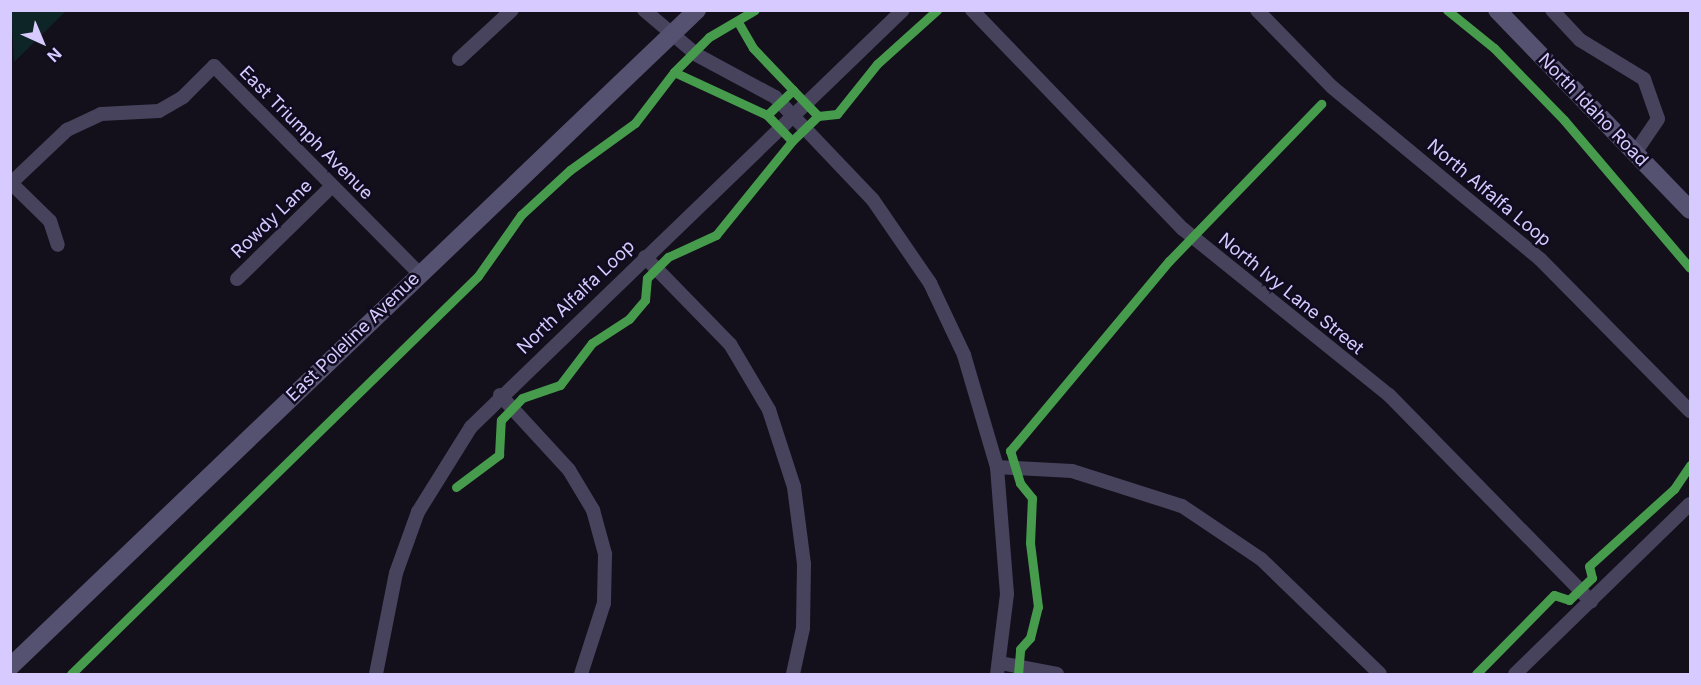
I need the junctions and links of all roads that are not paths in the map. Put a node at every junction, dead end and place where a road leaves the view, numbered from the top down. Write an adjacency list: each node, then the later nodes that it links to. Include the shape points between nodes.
1 (512, 10): 10 (street)
2 (644, 10): 9 (street)
3 (697, 10): 9 (main road, East Poleline Avenue)
4 (903, 10): 11 (street, North Alfalfa Loop)
5 (972, 10): 24 (street, North Ivy Lane Street, via 1183,229 1389,394)
6 (1257, 10): 21 (street, North Alfalfa Loop, via 1332,87 1540,259)
7 (1497, 10): 12 (main road, North Idaho Road)
8 (1552, 10): 12 (street, via 1580,40 1644,79 1658,118)
9 (670, 36): 11 (street, via 775,97); 18 (main road, East Poleline Avenue)
10 (459, 59)
11 (792, 116): 17 (street, North Alfalfa Loop); 22 (street, via 873,200 930,284 964,355)
12 (1635, 153): 15 (main road, North Idaho Road)
13 (11, 183): 14 (street, East Triumph Avenue, via 68,129 101,114 159,111 183,97 214,66); 16 (street, via 50,220)
14 (332, 186): 18 (street, East Triumph Avenue); 19 (street, Rowdy Lane)
15 (1690, 210)
16 (58, 245)
17 (645, 257): 20 (street, North Alfalfa Loop); 29 (street, via 730,344 769,410 794,487 804,564 803,628)
18 (419, 273): 25 (main road, East Poleline Avenue)
19 (237, 279)
20 (500, 395): 27 (street, North Alfalfa Loop, via 444,465 418,512 396,573); 28 (street, via 569,470 593,510 605,554 604,603)
21 (1690, 411)
22 (997, 467): 26 (street, via 1007,594); 31 (street, via 1072,471 1182,506 1261,559)
23 (1690, 504): 24 (street)
24 (1591, 601): 32 (street)
25 (10, 667)
26 (998, 669): 30 (street)
27 (376, 675)
28 (581, 675)
29 (793, 675)
30 (1057, 675)
31 (1380, 675)
32 (1515, 675)

